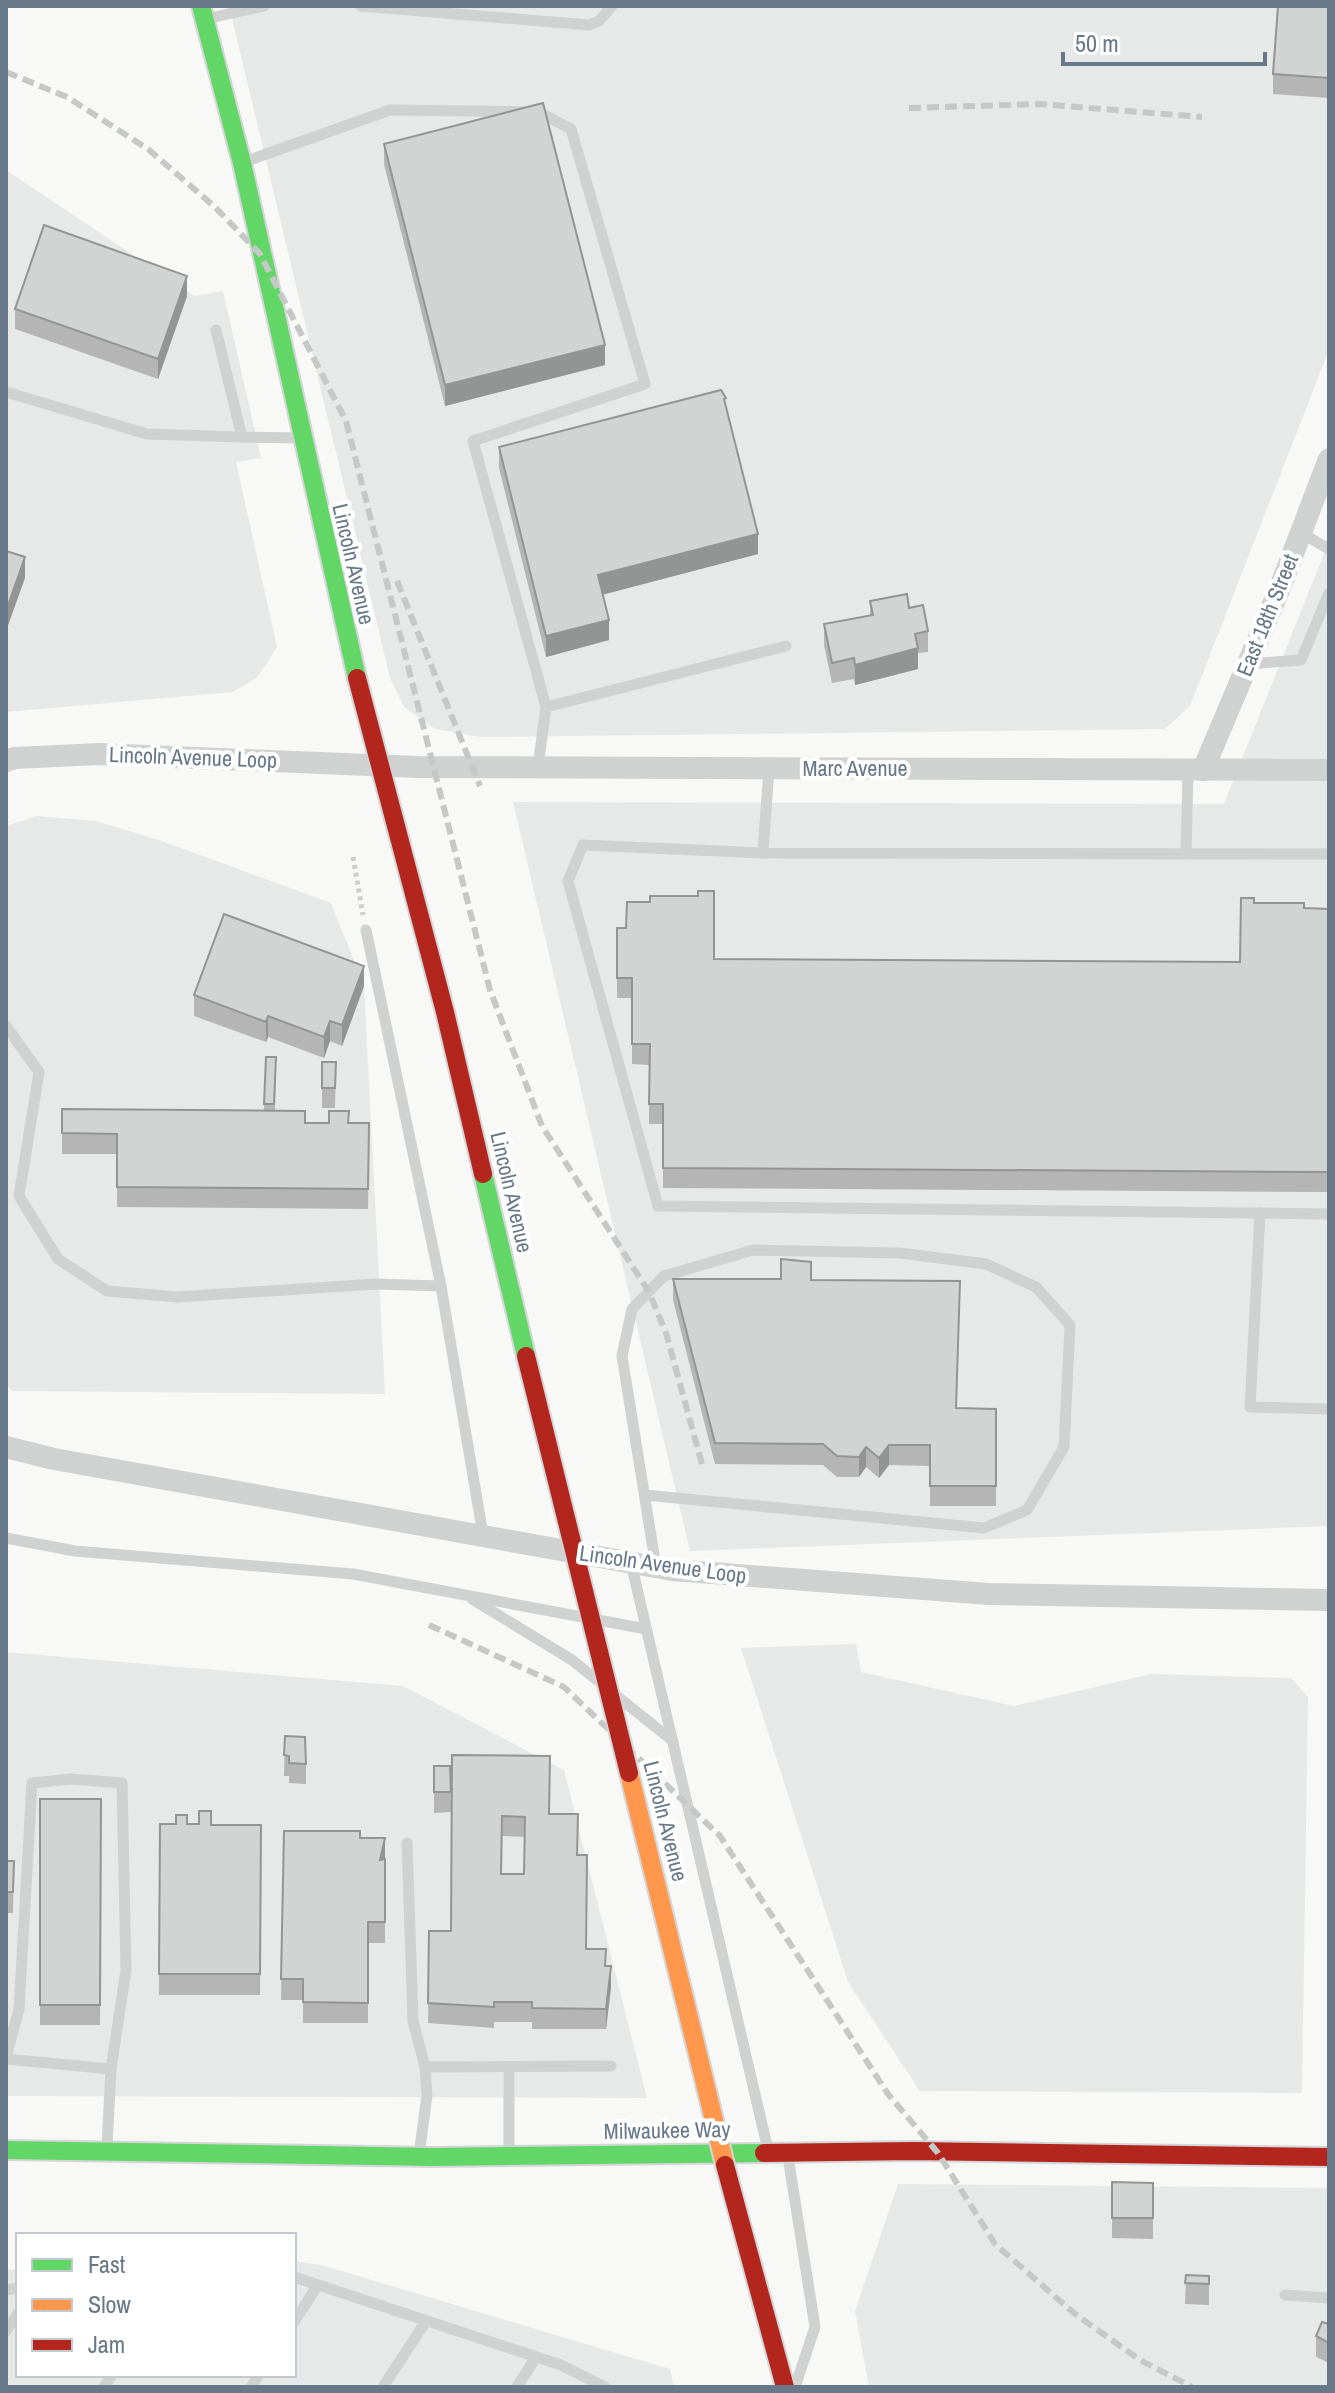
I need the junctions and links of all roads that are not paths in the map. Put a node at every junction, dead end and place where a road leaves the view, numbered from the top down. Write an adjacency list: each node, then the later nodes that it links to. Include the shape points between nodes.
1 (264, 6): 4 (lane)
2 (361, 6): 3 (lane, via 589,25)
3 (612, 6)
4 (203, 13): 5 (street, Lincoln Avenue)
5 (242, 163): 9 (street, Lincoln Avenue); 16 (lane, via 390,110 539,112 571,129 645,384 473,441)
6 (216, 330): 8 (lane)
7 (6, 392): 8 (lane, via 147,434)
8 (242, 437): 9 (lane)
9 (300, 438): 18 (street, Lincoln Avenue)
10 (1329, 459): 11 (street, East 18th Street)
11 (1301, 533): 12 (lane); 15 (street, East 18th Street)
12 (1329, 549)
13 (1329, 593): 15 (lane, via 1301,660)
14 (786, 646): 16 (lane)
15 (1248, 664): 21 (street, East 18th Street)
16 (546, 707): 19 (lane)
17 (6, 761): 18 (street, Lincoln Avenue Loop, via 99,754)
18 (380, 766): 19 (street, Marc Avenue); 64 (street, Lincoln Avenue, bridge, via 445,1012 723,2156)
19 (538, 767): 20 (street, Marc Avenue)
20 (769, 768): 21 (street, Marc Avenue); 23 (lane)
21 (1195, 770): 22 (street, Marc Avenue); 24 (lane)
22 (1329, 770)
23 (763, 853): 24 (lane); 28 (lane, via 583,845 568,881 658,1206)
24 (1186, 854): 25 (lane)
25 (1329, 854)
26 (366, 930): 30 (lane)
27 (6, 1026): 30 (lane, via 39,1072 19,1196 58,1259 107,1291 177,1297 376,1284)
28 (1260, 1213): 29 (lane); 31 (lane, via 1250,1407)
29 (1329, 1214)
30 (441, 1286): 34 (lane)
31 (1329, 1409)
32 (6, 1447): 34 (street, Lincoln Avenue Loop)
33 (645, 1495): 33 (lane, via 622,1356 632,1309 664,1276 753,1250 900,1253 986,1264 1036,1287 1070,1325 1064,1447 1027,1510 984,1528); 37 (lane)
34 (483, 1535): 36 (street, Lincoln Avenue Loop)
35 (6, 1538): 38 (lane, via 75,1551 353,1574)
36 (630, 1562): 37 (street, Lincoln Avenue Loop); 40 (lane)
37 (656, 1567): 39 (street, Lincoln Avenue Loop, via 989,1594)
38 (465, 1594): 40 (lane); 41 (lane, via 572,1660)
39 (1329, 1600)
40 (646, 1629): 41 (lane)
41 (674, 1742): 50 (lane)
42 (407, 1843): 45 (lane, via 413,2021)
43 (6, 2058): 47 (lane); 47 (lane, via 19,2009 32,1783 122,1783 126,1970)
44 (611, 2066): 46 (lane)
45 (425, 2067): 46 (lane); 51 (lane)
46 (509, 2068): 52 (lane)
47 (111, 2069): 49 (lane)
48 (6, 2150): 49 (street, Milwaukee Way)
49 (107, 2152): 51 (street, Milwaukee Way)
50 (778, 2153): 52 (street, Milwaukee Way); 53 (street, Milwaukee Way); 65 (lane, via 815,2327)
51 (419, 2156): 52 (street, Milwaukee Way)
52 (509, 2156)
53 (1329, 2157)
54 (296, 2278): 55 (lane)
55 (318, 2285): 58 (lane); 59 (lane)
56 (1285, 2295): 57 (lane)
57 (1329, 2298)
58 (296, 2319)
59 (426, 2321): 60 (lane); 61 (lane)
60 (536, 2357): 62 (lane); 63 (lane)
61 (383, 2387)
62 (517, 2387)
63 (605, 2387)
64 (785, 2387)
65 (795, 2387)

